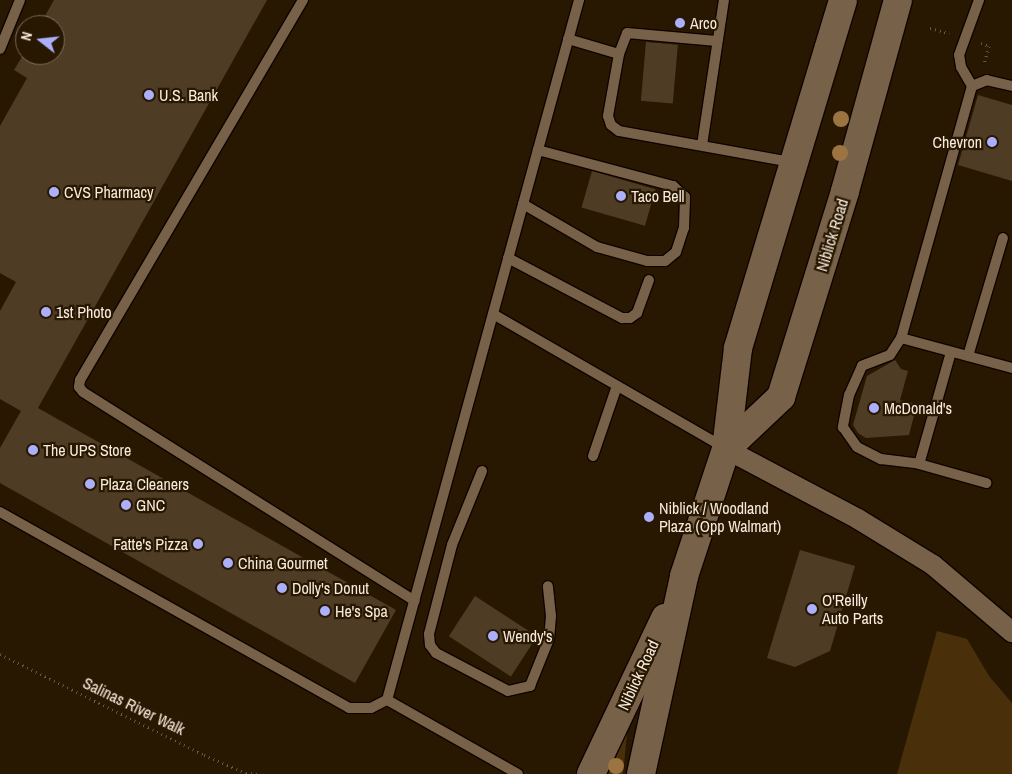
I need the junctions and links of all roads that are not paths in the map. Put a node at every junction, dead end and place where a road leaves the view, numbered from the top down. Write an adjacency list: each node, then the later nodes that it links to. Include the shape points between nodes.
1 (20, 0): 10 (lane)
2 (303, 0): 35 (lane, via 80,380 79,387)
3 (579, 0): 8 (lane)
4 (724, 0): 9 (lane)
5 (843, 0): 16 (main road, Niblick Road)
6 (898, 0): 27 (main road, Niblick Road, via 845,192 781,397)
7 (979, 0): 12 (lane, via 959,56 961,66)
8 (568, 39): 11 (lane); 15 (lane)
9 (717, 41): 11 (lane, via 627,33); 14 (lane)
10 (0, 49)
11 (619, 54): 14 (lane, via 608,116 611,125 619,131)
12 (975, 84): 13 (lane, via 987,80); 22 (lane)
13 (1012, 86)
14 (702, 145): 16 (lane)
15 (538, 150): 17 (lane); 17 (lane, via 673,186 685,196 684,228 676,252 665,261 647,261 597,247)
16 (794, 162): 27 (main road, Niblick Road, via 738,348)
17 (523, 204): 19 (lane)
18 (1003, 238): 24 (lane)
19 (508, 258): 20 (lane, via 622,318 630,318 637,313); 21 (lane)
20 (648, 280)
21 (493, 314): 26 (lane); 35 (lane)
22 (901, 338): 23 (lane); 29 (lane, via 890,355 862,366 849,395 843,427 857,447 881,459)
23 (951, 352): 24 (lane); 29 (lane)
24 (968, 356): 25 (lane)
25 (1012, 368)
26 (617, 386): 27 (lane); 28 (lane)
27 (726, 449): 33 (main road, Niblick Road); 36 (street, via 858,520 933,565)
28 (593, 456)
29 (919, 464): 31 (lane)
30 (482, 471): 34 (lane, via 452,545 429,634 430,645 436,653 508,691 530,686 540,669 549,639)
31 (986, 483)
32 (0, 512): 37 (lane, via 349,708 371,708)
33 (684, 576): 39 (main road, Niblick Road); 40 (main road, Niblick Road)
34 (548, 586)
35 (415, 601): 37 (lane)
36 (1012, 632)
37 (387, 700): 38 (lane)
38 (518, 774)
39 (591, 774)
40 (641, 774)

